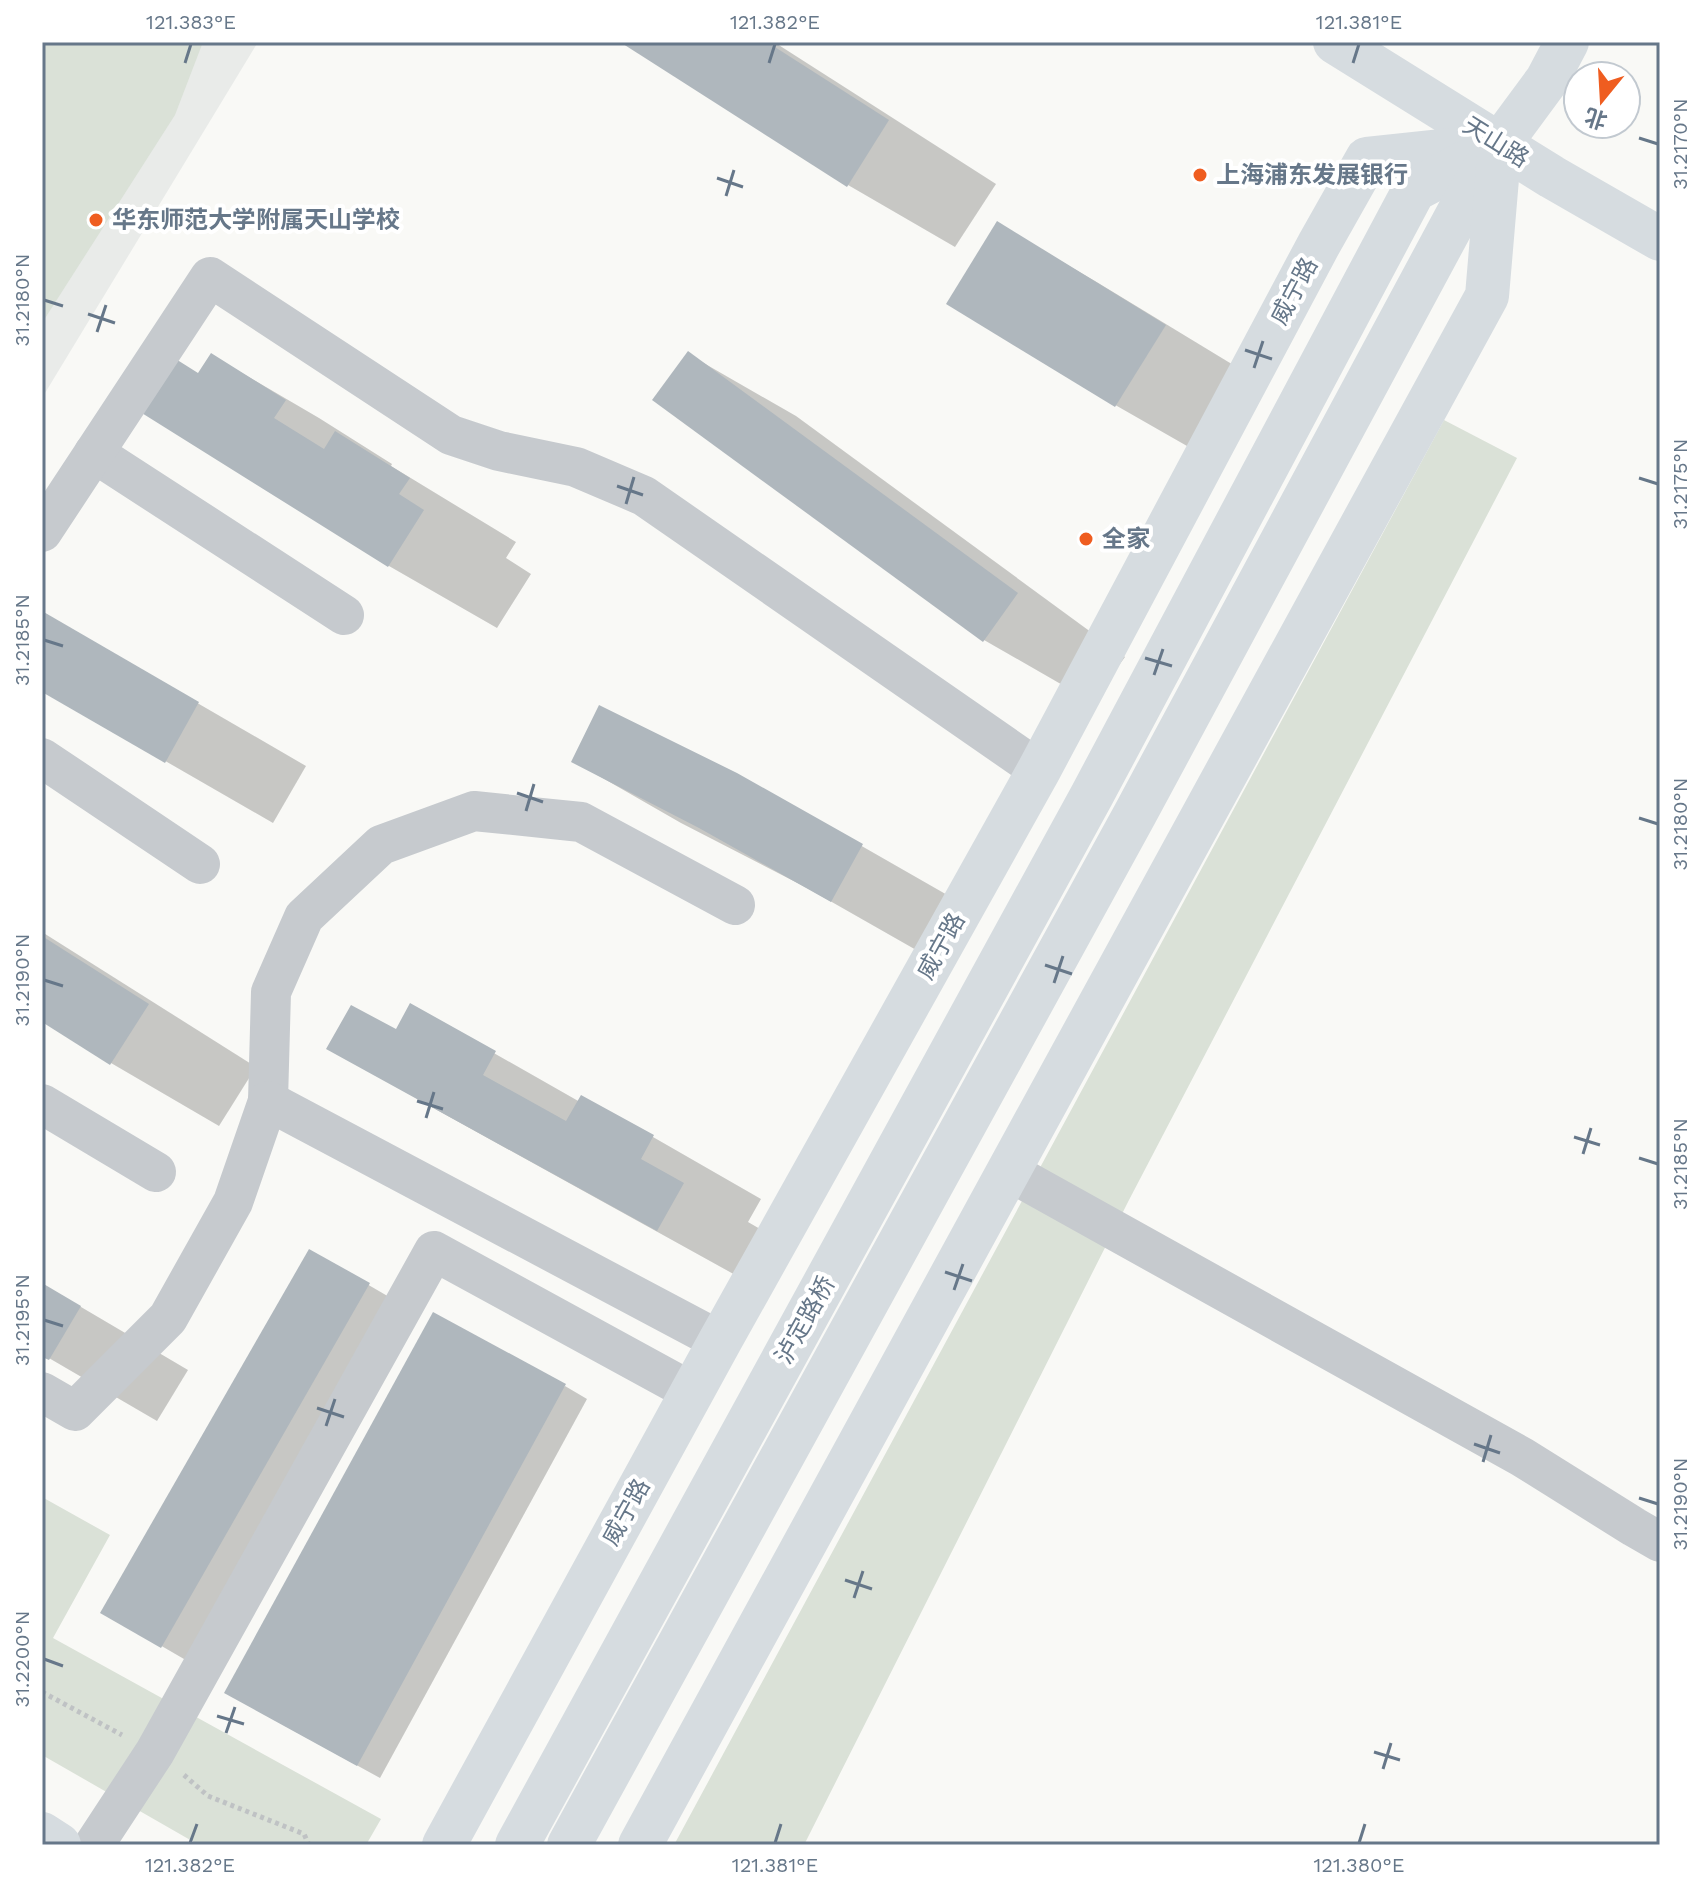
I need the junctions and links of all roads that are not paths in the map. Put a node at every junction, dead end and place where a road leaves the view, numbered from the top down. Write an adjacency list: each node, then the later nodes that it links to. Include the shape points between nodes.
1 (1335, 42): 3 (main road, 天山路)
2 (1567, 42): 3 (main road, via 1547,80)
3 (1499, 145): 4 (main road, 天山路); 9 (main road, 威宁路, via 1367,159); 14 (main road, via 1487,296); 24 (main road, 泸定路桥, via 1414,190 1092,795); 25 (main road, 泸定路桥)
4 (1660, 239)
5 (94, 453): 6 (street); 7 (street); 9 (street, via 210,277 451,435 576,467 644,496)
6 (42, 532)
7 (344, 615)
8 (42, 758): 10 (street)
9 (1039, 770): 16 (main road, 威宁路)
10 (200, 864)
11 (735, 905): 12 (street, via 581,822 474,811 381,845 304,917 271,992)
12 (268, 1101): 16 (street); 17 (street, via 233,1202 168,1318 75,1411)
13 (42, 1104): 15 (street)
14 (1008, 1171): 19 (street, via 1522,1457); 26 (main road)
15 (156, 1172)
16 (720, 1341): 18 (main road, 威宁路)
17 (42, 1392)
18 (692, 1392): 22 (street, via 434,1251 155,1752); 23 (main road, 威宁路)
19 (1660, 1542)
20 (42, 1834): 21 (main road)
21 (59, 1845)
22 (94, 1845)
23 (444, 1845)
24 (517, 1845)
25 (569, 1845)
26 (640, 1845)

